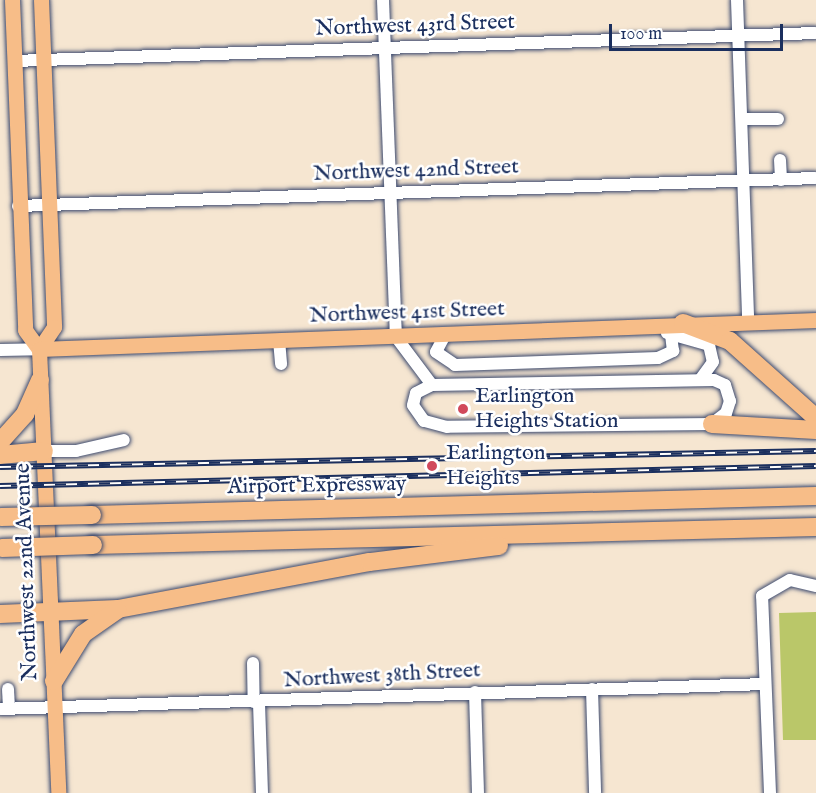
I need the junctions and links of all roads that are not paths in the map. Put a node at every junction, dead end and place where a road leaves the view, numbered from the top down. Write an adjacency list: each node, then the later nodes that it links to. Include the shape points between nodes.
1 (12, 0): 9 (main road, Northwest 22nd Avenue)
2 (41, 0): 8 (main road)
3 (383, 0): 7 (street)
4 (737, 0): 6 (street)
5 (816, 33): 6 (street, Northwest 43rd Street)
6 (739, 37): 7 (street, Northwest 43rd Street); 10 (street)
7 (385, 48): 8 (street, Northwest 43rd Street); 16 (street)
8 (43, 60): 9 (street, Northwest 43rd Street); 18 (main road)
9 (14, 61): 17 (main road, Northwest 22nd Avenue)
10 (743, 119): 11 (street); 15 (street)
11 (778, 119)
12 (780, 160): 14 (street)
13 (816, 178): 14 (street, Northwest 42nd Street)
14 (781, 180): 15 (street, Northwest 42nd Street)
15 (746, 181): 16 (street, Northwest 42nd Street); 20 (street)
16 (390, 193): 18 (street, Northwest 42nd Street); 23 (street)
17 (18, 206): 18 (street, Northwest 42nd Street); 25 (main road, Northwest 22nd Avenue, via 25,330)
18 (48, 206): 25 (main road, via 54,327)
19 (816, 320): 20 (main road, Northwest 41st Street)
20 (748, 321): 21 (main road, Northwest 41st Street)
21 (677, 328): 22 (main road, Northwest 41st Street); 22 (street, via 673,351 658,358 455,365 436,352); 29 (street, via 712,349 711,369); 31 (highway, via 730,342)
22 (445, 334): 23 (main road, Northwest 41st Street)
23 (396, 337): 24 (main road, Northwest 41st Street); 30 (street)
24 (279, 340): 25 (main road, Northwest 41st Street); 27 (street)
25 (39, 349): 26 (street, Northwest 41st Street); 28 (main road, Northwest 22nd Avenue)
26 (0, 350)
27 (281, 364)
28 (40, 380): 35 (highway, via 25,414); 36 (main road, Northwest 22nd Avenue)
29 (700, 380): 30 (street); 32 (street, via 720,382 730,395 726,413)
30 (432, 385): 32 (street, via 416,393 415,410 424,421 447,427)
31 (816, 418)
32 (712, 424): 33 (highway)
33 (816, 430)
34 (124, 440): 36 (street, via 76,451)
35 (0, 442)
36 (44, 451): 37 (highway); 45 (main road, Northwest 22nd Avenue)
37 (0, 455)
38 (816, 496): 39 (highway, Airport Expressway, bridge)
39 (0, 517)
40 (816, 527): 41 (highway)
41 (644, 533): 42 (highway, bridge); 44 (highway, via 431,553)
42 (1, 548)
43 (816, 586): 49 (street, via 790,580 762,596)
44 (118, 609): 45 (highway); 48 (highway, via 83,634)
45 (52, 612): 46 (highway); 48 (main road, Northwest 22nd Avenue)
46 (0, 614)
47 (253, 663): 53 (street)
48 (54, 681): 54 (main road, Northwest 22nd Avenue)
49 (765, 684): 51 (street, Northwest 38th Street); 60 (street)
50 (8, 689): 55 (street)
51 (592, 689): 52 (street, Northwest 38th Street); 59 (street)
52 (475, 692): 53 (street, Northwest 38th Street); 58 (street)
53 (257, 703): 54 (street, Northwest 38th Street); 57 (street)
54 (55, 707): 55 (street, Northwest 38th Street); 56 (main road, Northwest 22nd Avenue)
55 (4, 709)
56 (58, 793)
57 (262, 793)
58 (478, 793)
59 (595, 793)
60 (770, 793)

